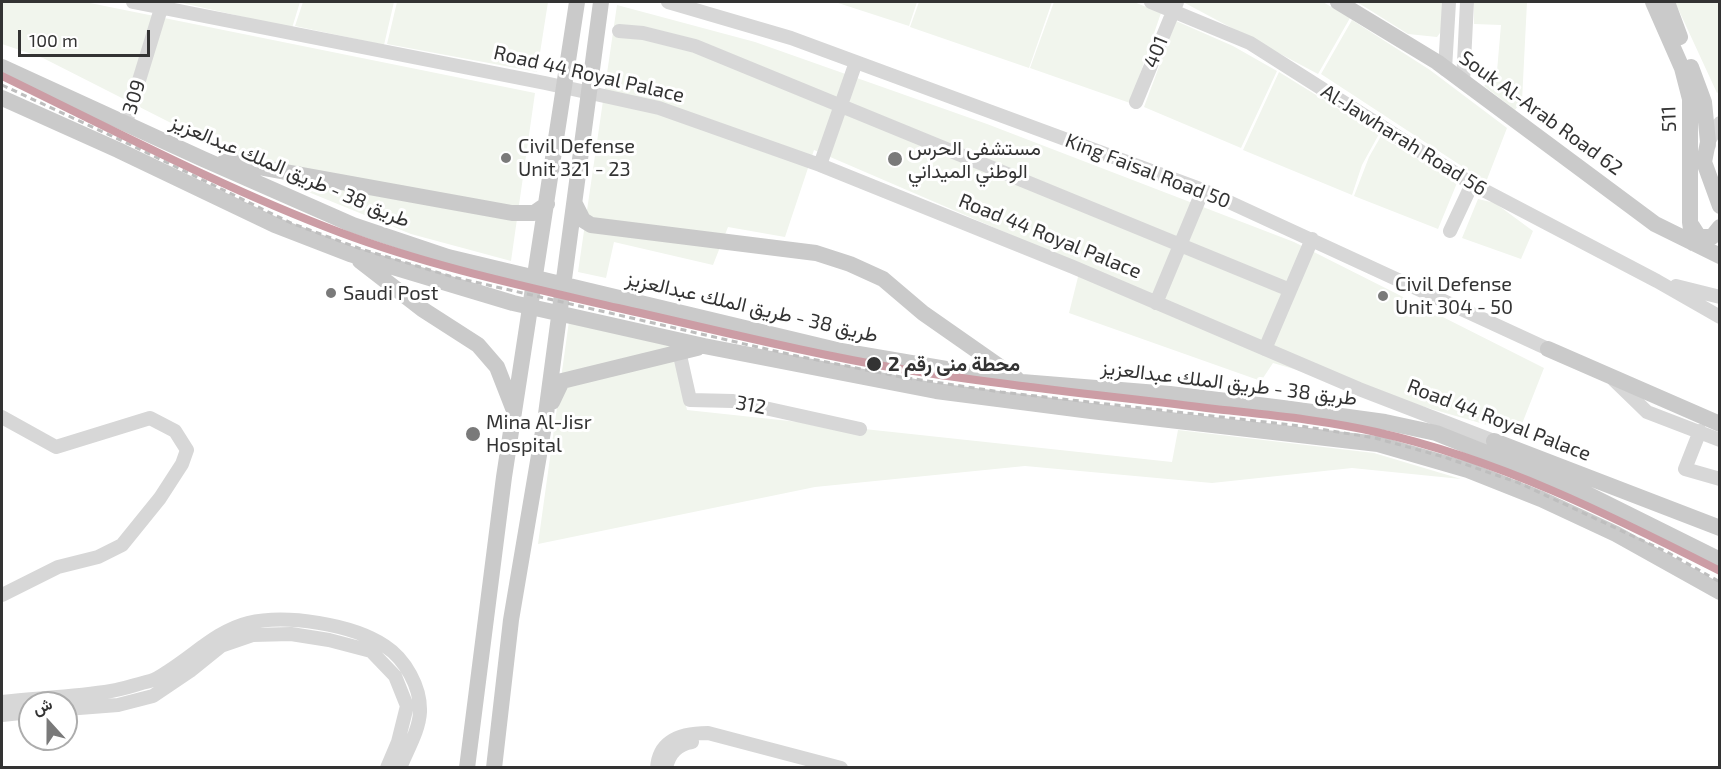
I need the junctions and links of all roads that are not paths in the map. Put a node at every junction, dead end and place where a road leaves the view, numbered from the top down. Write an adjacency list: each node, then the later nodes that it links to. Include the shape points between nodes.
1 (133, 2): 11 (street, Road 44 Royal Palace)
2 (577, 2): 29 (main road)
3 (601, 2): 30 (main road)
4 (668, 2): 14 (street, King Faisal Road 50, via 791,38)
5 (1151, 2): 12 (street, Al-Jawharah Road 56)
6 (1338, 2): 16 (main road, Souk Al-Arab Road 62)
7 (1449, 2): 16 (street)
8 (1467, 2): 17 (street)
9 (1653, 2): 32 (main road, 511, via 1682,68 1690,99)
10 (1667, 2): 23 (main road, 511, via 1704,102)
11 (162, 4): 21 (street, 309); 25 (street, Road 44 Royal Palace, via 659,108)
12 (1175, 6): 19 (street, 401); 27 (street, Al-Jawharah Road 56, via 1250,43)
13 (619, 31): 20 (street, via 694,46)
14 (856, 62): 20 (street); 28 (street, King Faisal Road 50)
15 (2, 67): 21 (main road, طريق 38 - طريق الملك عبدالعزيز)
16 (1446, 69): 17 (main road, Souk Al-Arab Road 62)
17 (1463, 82): 36 (main road, Souk Al-Arab Road 62, via 1655,224)
18 (2, 98): 38 (main road, via 275,225)
19 (1136, 102)
20 (842, 106): 25 (street); 37 (street)
21 (126, 123): 24 (main road, طريق 38 - طريق الملك عبدالعزيز)
22 (1719, 123): 23 (street)
23 (1708, 142): 26 (street, 511); 31 (main road, via 1704,162)
24 (198, 157): 29 (main road, via 512,213 534,213); 50 (main road, طريق 38 - طريق الملك عبدالعزيز, via 353,225 448,257 841,351)
25 (820, 165): 43 (street, Road 44 Royal Palace)
26 (1719, 182)
27 (1472, 184): 34 (street); 40 (street, Al-Jawharah Road 56)
28 (1203, 189): 35 (street, King Faisal Road 50); 37 (street)
29 (547, 204): 51 (main road)
30 (575, 204): 50 (main road, via 583,220 591,225 816,253 883,279 923,313); 52 (main road)
31 (1719, 206)
32 (1690, 222): 33 (main road, via 1699,237 1712,237); 36 (main road, 511)
33 (1719, 227)
34 (1450, 231)
35 (1312, 239): 41 (street); 47 (street, King Faisal Road 50)
36 (1693, 243): 39 (main road, Souk Al-Arab Road 62)
37 (1180, 245): 41 (street); 43 (street)
38 (350, 254): 45 (main road, via 513,303); 51 (main road, via 422,309 478,345 497,368)
39 (1719, 256)
40 (1657, 280): 42 (street); 44 (street)
41 (1290, 290): 46 (street)
42 (1719, 297)
43 (1156, 303): 46 (street, Road 44 Royal Palace)
44 (1719, 317)
45 (704, 346): 48 (main road); 62 (main road, via 936,391 1378,444 1468,470 1541,499 1616,534)
46 (1265, 349): 58 (street, Road 44 Royal Palace)
47 (1548, 349): 49 (main road)
48 (679, 351): 52 (main road, via 562,381); 55 (street, 312, via 690,400 733,401)
49 (1610, 376): 54 (main road); 56 (street, via 1647,412)
50 (1022, 382): 61 (main road, طريق 38 - طريق الملك عبدالعزيز, via 1238,402 1436,433 1577,489)
51 (514, 410): 70 (main road)
52 (546, 414): 71 (main road, via 512,620)
53 (2, 417): 63 (street, via 56,447 150,418 175,431 187,450 160,498 122,545 98,557 58,567)
54 (1719, 424)
55 (860, 429)
56 (1700, 431): 57 (street); 59 (street, via 1685,469)
57 (1719, 440)
58 (1494, 441): 60 (main road, Road 44 Royal Palace)
59 (1719, 479)
60 (1719, 528)
61 (1719, 560)
62 (1719, 592)
63 (2, 595)
64 (2, 702): 69 (street, via 112,691 154,680 212,640 246,623 282,619 315,624 351,630 385,646 403,662 415,684 420,711)
65 (78, 709): 68 (street, via 153,696 221,646 253,635 291,634 329,640 371,651 395,676 407,706)
66 (18, 713): 67 (street)
67 (2, 715)
68 (387, 768)
69 (400, 768)
70 (467, 768)
71 (494, 768)
72 (657, 768): 75 (street, via 657,758 670,741 688,733 708,733)
73 (666, 768): 74 (street, via 676,748 704,741)
74 (814, 768)
75 (841, 768)

